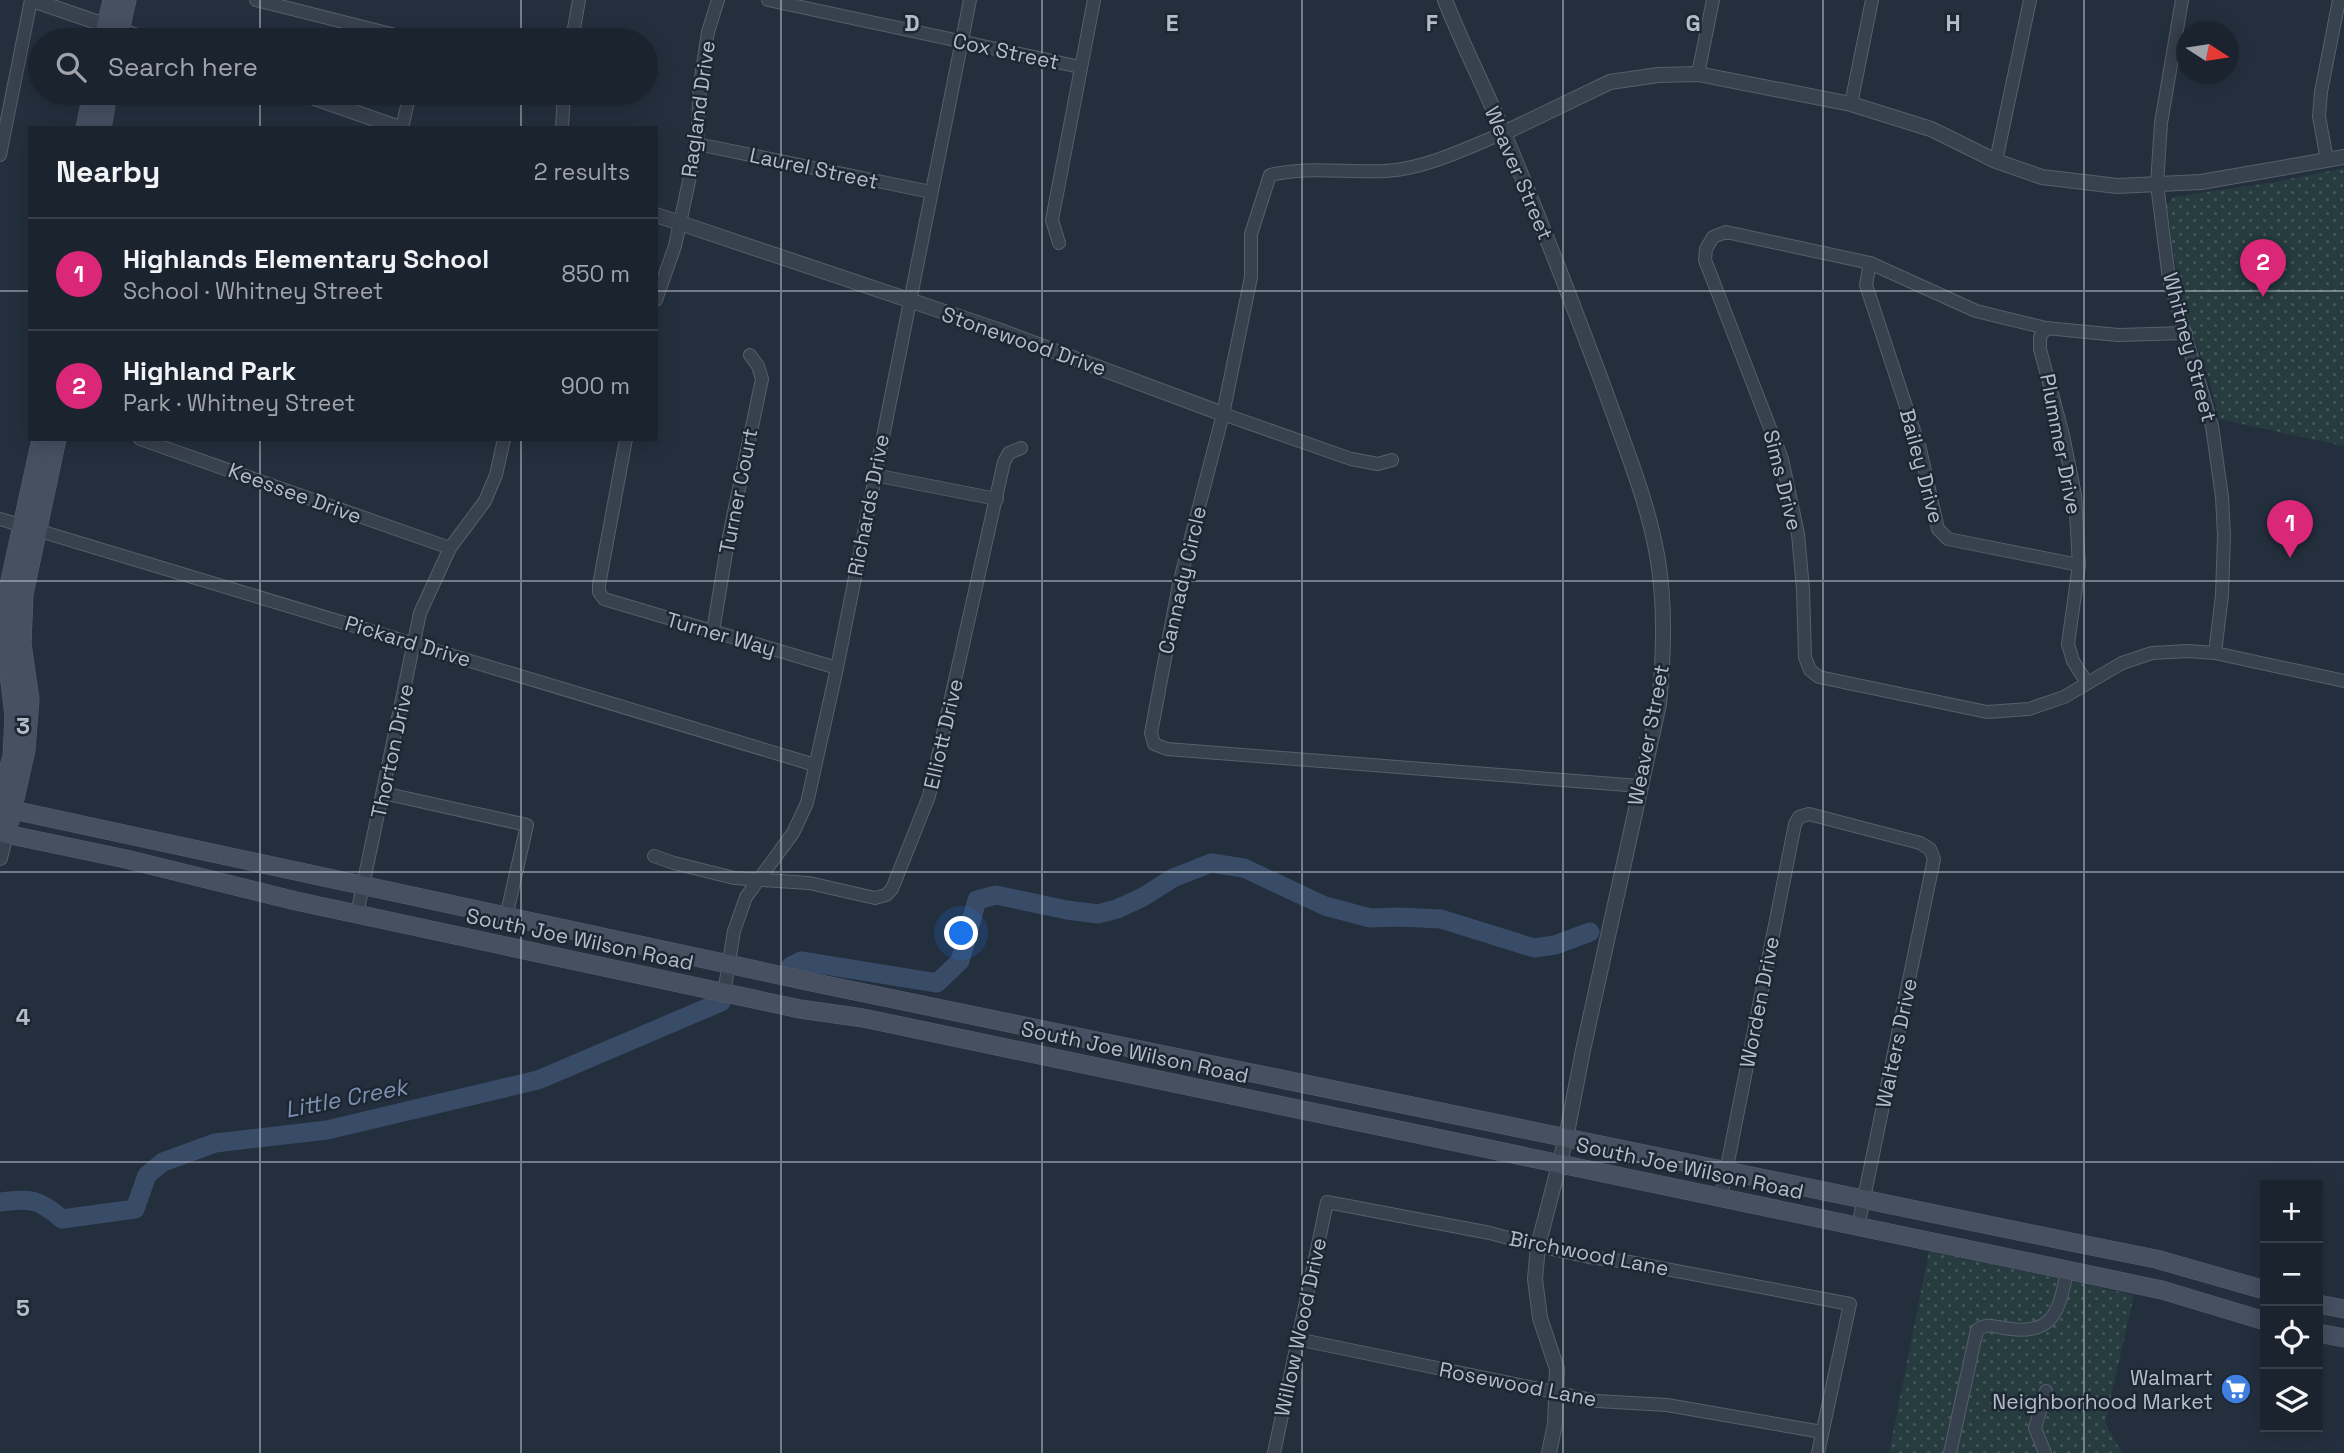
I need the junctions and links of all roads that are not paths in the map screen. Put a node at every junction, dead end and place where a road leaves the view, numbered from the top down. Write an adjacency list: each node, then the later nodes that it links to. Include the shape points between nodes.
1 (31, 0): 16 (street); 37 (street)
2 (111, 0): 17 (main road)
3 (127, 0): 18 (main road)
4 (256, 0): 19 (street)
5 (579, 0): 20 (street)
6 (718, 0): 36 (street, Ragland Drive, via 700,84)
7 (768, 0): 21 (street, Cox Street)
8 (970, 0): 21 (street, Richards Drive)
9 (1094, 0): 22 (street)
10 (1445, 0): 35 (street, Weaver Street)
11 (1713, 0): 23 (street)
12 (1872, 0): 24 (street)
13 (2030, 0): 40 (street)
14 (2182, 0): 41 (street, Whitney Street, via 2161,123)
15 (2339, 0): 39 (street, via 2319,116)
16 (98, 28)
17 (112, 28)
18 (115, 28)
19 (367, 28)
20 (574, 28)
21 (962, 41): 22 (street, Cox Street); 42 (street, Richards Drive)
22 (1080, 67): 45 (street, via 1052,220)
23 (1698, 75): 24 (street); 35 (street, via 1610,82)
24 (1852, 104): 40 (street, via 1931,129)
25 (90, 105): 30 (main road)
26 (106, 105): 31 (main road)
27 (335, 105): 32 (street)
28 (407, 105): 33 (street)
29 (563, 105): 34 (street)
30 (85, 126)
31 (102, 126)
32 (395, 126)
33 (402, 126)
34 (562, 126)
35 (1504, 133): 52 (street, Cannady Circle, via 1418,166 1270,175 1251,234 1251,277); 73 (street, Weaver Street, via 1566,284 1646,504 1658,556 1663,656)
36 (697, 144): 42 (street, Laurel Street); 44 (street, Ragland Drive)
37 (0, 155)
38 (2344, 157): 39 (street)
39 (2327, 160): 41 (street, via 2201,182)
40 (1996, 161): 41 (street, via 2042,177 2117,186)
41 (2157, 184): 50 (street, Whitney Street, via 2169,279)
42 (931, 192): 48 (street, Richards Drive)
43 (658, 216): 44 (street, Stonewood Drive)
44 (680, 223): 47 (street, Ragland Drive); 48 (street, Stonewood Drive)
45 (1059, 243)
46 (1870, 263): 49 (street, Sims Drive, via 1976,311); 65 (street, Bailey Drive, via 1866,285 1920,449 1938,529 1948,539); 71 (street, Sims Drive, via 1726,232 1713,237 1706,249 1705,260 1782,459 1798,534 1808,666 1819,677 1987,712 2029,709)
47 (658, 294)
48 (908, 302): 52 (street, Stonewood Drive, via 998,330); 60 (street, Richards Drive)
49 (2046, 328): 50 (street, Sims Drive, via 2118,335); 65 (street, Plummer Drive, via 2040,349 2075,495)
50 (2186, 333): 68 (street, Whitney Street, via 2212,426 2222,497 2222,595)
51 (750, 355): 66 (street, Turner Court, via 762,379)
52 (1223, 414): 59 (street, Stonewood Drive, via 1351,459 1378,464); 73 (street, Cannady Circle, via 1179,584 1151,725 1154,744 1167,750)
53 (41, 441): 63 (main road)
54 (56, 441): 63 (main road)
55 (146, 441): 64 (street, Keessee Drive)
56 (504, 441): 64 (street, Thorton Drive, via 485,501)
57 (626, 441): 66 (street, Turner Way, via 599,592 604,599)
58 (1021, 448): 61 (street, Elliott Drive, via 1009,453 1004,462)
59 (1392, 460)
60 (874, 475): 61 (street); 69 (street, Richards Drive)
61 (997, 499): 80 (street, Elliott Drive, via 929,796 892,889 874,898 809,883)
62 (0, 519): 63 (street, Pickard Drive)
63 (30, 527): 67 (street, Pickard Drive); 75 (main road, via 7,594 5,641 14,716)
64 (450, 548): 67 (street, Thorton Drive, via 420,613)
65 (2079, 565): 71 (street, Plummer Drive, via 2068,644)
66 (713, 631): 69 (street, Turner Way)
67 (414, 643): 72 (street, Pickard Drive); 74 (street, Thorton Drive)
68 (2215, 653): 70 (street, Sims Drive); 71 (street, Sims Drive, via 2152,653)
69 (837, 668): 72 (street, Richards Drive)
70 (2344, 681)
71 (2087, 683)
72 (815, 765): 80 (street, Richards Drive, via 807,803 793,833)
73 (1640, 786): 86 (street, Weaver Street)
74 (383, 793): 81 (street, Thorton Drive); 83 (street, via 527,825)
75 (4, 808): 77 (main road); 81 (main road, South Joe Wilson Road)
76 (1809, 814): 88 (street, Worden Drive, via 1795,824); 90 (street, Walters Drive, via 1920,843 1930,849 1934,859)
77 (3, 829): 79 (street); 82 (main road, South Joe Wilson Road)
78 (654, 856): 80 (street, Elliott Drive)
79 (0, 858)
80 (758, 881): 84 (street, Richards Drive, via 746,897 734,931)
81 (364, 887): 82 (street, Thorton Drive); 83 (main road, South Joe Wilson Road)
82 (357, 914): 85 (main road, South Joe Wilson Road)
83 (506, 917): 84 (main road, South Joe Wilson Road)
84 (730, 964): 85 (street, Richards Drive); 86 (main road, South Joe Wilson Road)
85 (724, 993): 87 (main road, South Joe Wilson Road)
86 (1566, 1138): 87 (street, Weaver Street); 88 (main road, South Joe Wilson Road)
87 (1559, 1164): 89 (main road, South Joe Wilson Road); 93 (street, Weaver Street)
88 (1726, 1171): 89 (street, Worden Drive); 90 (main road, South Joe Wilson Road)
89 (1721, 1197): 92 (main road, South Joe Wilson Road)
90 (1864, 1199): 92 (street, Walters Drive); 95 (main road, South Joe Wilson Road, via 2156,1259)
91 (1327, 1202): 93 (street, Birchwood Lane, via 1490,1233); 101 (street, Willow Wood Drive)
92 (1858, 1227): 94 (main road, South Joe Wilson Road)
93 (1538, 1247): 103 (street, Weaver Street, via 1536,1289 1557,1369); 104 (street, Birchwood Lane, via 1850,1304)
94 (2067, 1271): 98 (main road, South Joe Wilson Road, via 2162,1290); 108 (street, via 2053,1317 2020,1331 1987,1325 1978,1330)
95 (2260, 1289)
96 (2323, 1305): 97 (main road)
97 (2344, 1310)
98 (2260, 1319)
99 (2323, 1334): 100 (main road)
100 (2344, 1338)
101 (1297, 1339): 103 (street, Rosewood Lane); 105 (street, Willow Wood Drive)
102 (2046, 1391): 109 (street, via 2035,1428)
103 (1558, 1393): 104 (street, Rosewood Lane, via 1597,1401 1667,1405); 106 (street, Weaver Street)
104 (1822, 1432): 107 (street)
105 (1274, 1453)
106 (1549, 1453)
107 (1818, 1453)
108 (1951, 1453)
109 (2045, 1453)

